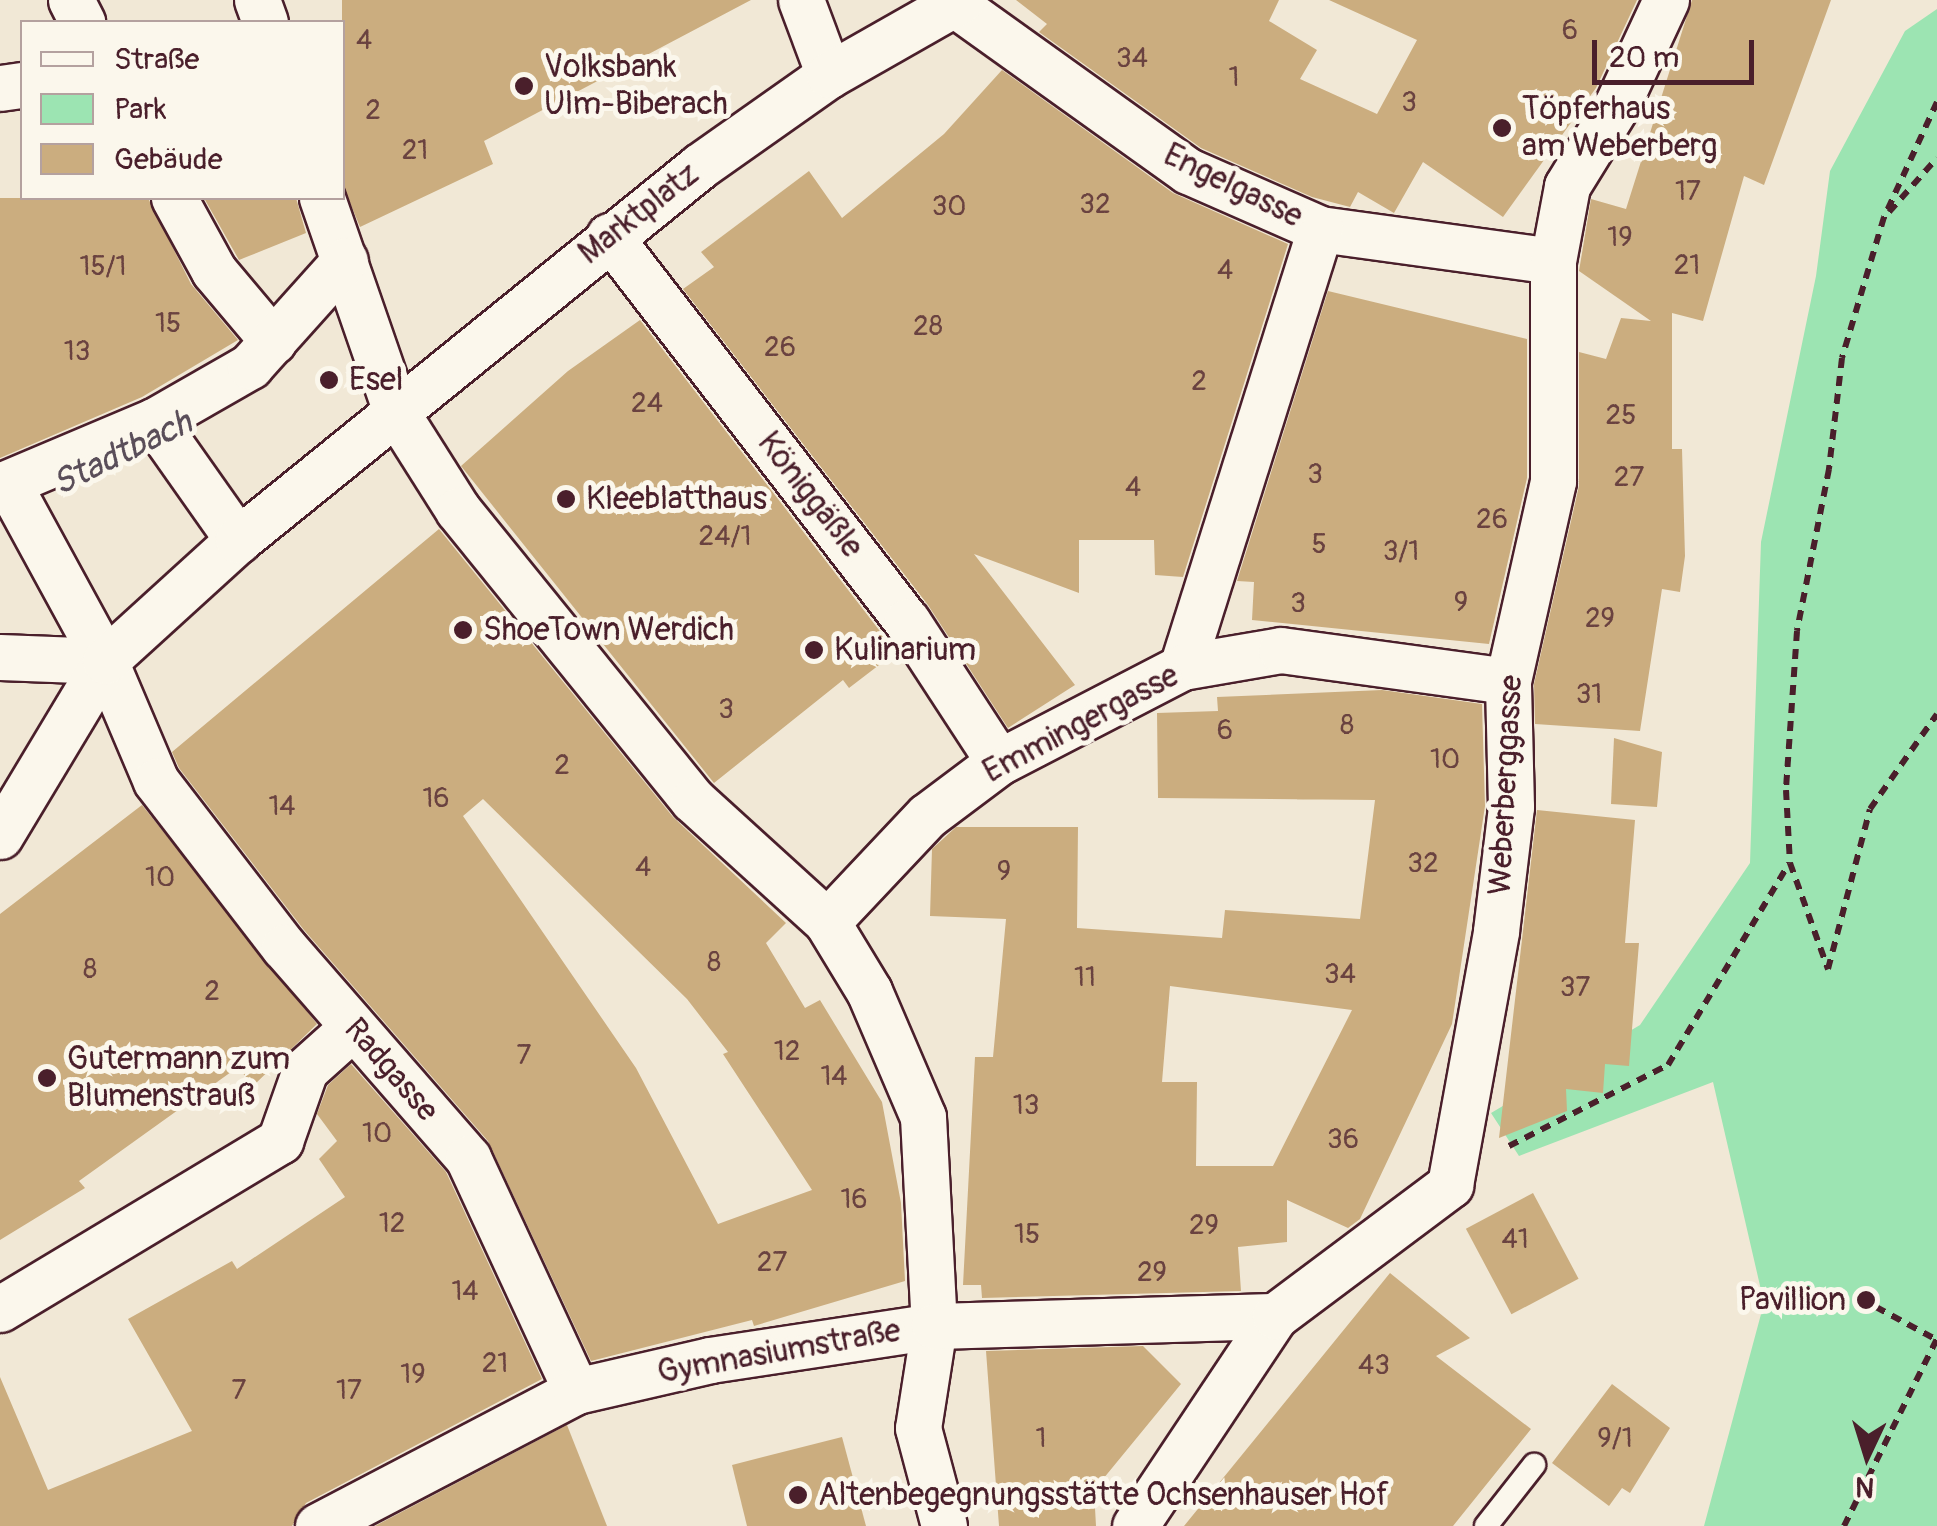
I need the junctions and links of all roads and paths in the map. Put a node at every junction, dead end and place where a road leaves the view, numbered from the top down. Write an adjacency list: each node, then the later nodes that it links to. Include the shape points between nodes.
1 (801, 0): 4 (street)
2 (1666, 0): 13 (street, Weberberggasse, via 1617,105 1567,186)
3 (959, 2): 4 (street, Marktplatz); 10 (street, Engelgasse, via 1188,171)
4 (829, 75): 11 (street, Marktplatz)
5 (1937, 102): 9 (path)
6 (1937, 158): 9 (path)
7 (175, 200): 14 (street, via 214,271)
8 (323, 200): 12 (street)
9 (1884, 217): 26 (path, via 1842,358 1829,470 1797,631 1786,790)
10 (1320, 229): 13 (street, Engelgasse); 21 (street)
11 (609, 236): 15 (street, Marktplatz); 24 (street, Königgäßle, via 907,621)
12 (345, 260): 14 (street); 15 (street)
13 (1554, 260): 22 (street, Weberberggasse, via 1553,481)
14 (273, 341): 16 (street, via 250,366)
15 (396, 412): 18 (street, Marktplatz); 27 (street, via 458,510 693,800)
16 (160, 432): 17 (street); 18 (street)
17 (10, 494): 20 (street, Radgasse)
18 (238, 540): 20 (street, Marktplatz)
19 (0, 657): 20 (street)
20 (104, 662): 25 (street, Marktplatz); 28 (street, Radgasse, via 156,781)
21 (1182, 667): 22 (street, Emmingergasse, via 1281,650); 24 (street, Emmingergasse)
22 (1508, 681): 32 (street, Weberberggasse, via 1511,807 1450,1184)
23 (1937, 714): 26 (path, via 1870,809 1828,969)
24 (998, 762): 27 (street, Emmingergasse, via 927,816)
25 (0, 836)
26 (1790, 863): 29 (path, via 1668,1065)
27 (827, 922): 33 (street, via 869,991 923,1117)
28 (352, 1026): 31 (street, via 305,1070 280,1141); 35 (street, Radgasse, via 468,1158)
29 (1496, 1152)
30 (1876, 1306): 34 (path)
31 (0, 1309)
32 (1275, 1316): 33 (street, Gymnasiumstraße); 39 (street, Weberberggasse)
33 (934, 1326): 35 (street, Gymnasiumstraße, via 710,1360); 38 (street, via 918,1428)
34 (1937, 1340): 41 (path)
35 (576, 1391): 37 (street, Gymnasiumstraße)
36 (1534, 1465): 40 (lane)
37 (318, 1526)
38 (944, 1526)
39 (1135, 1526)
40 (1486, 1526)
41 (1844, 1526)

